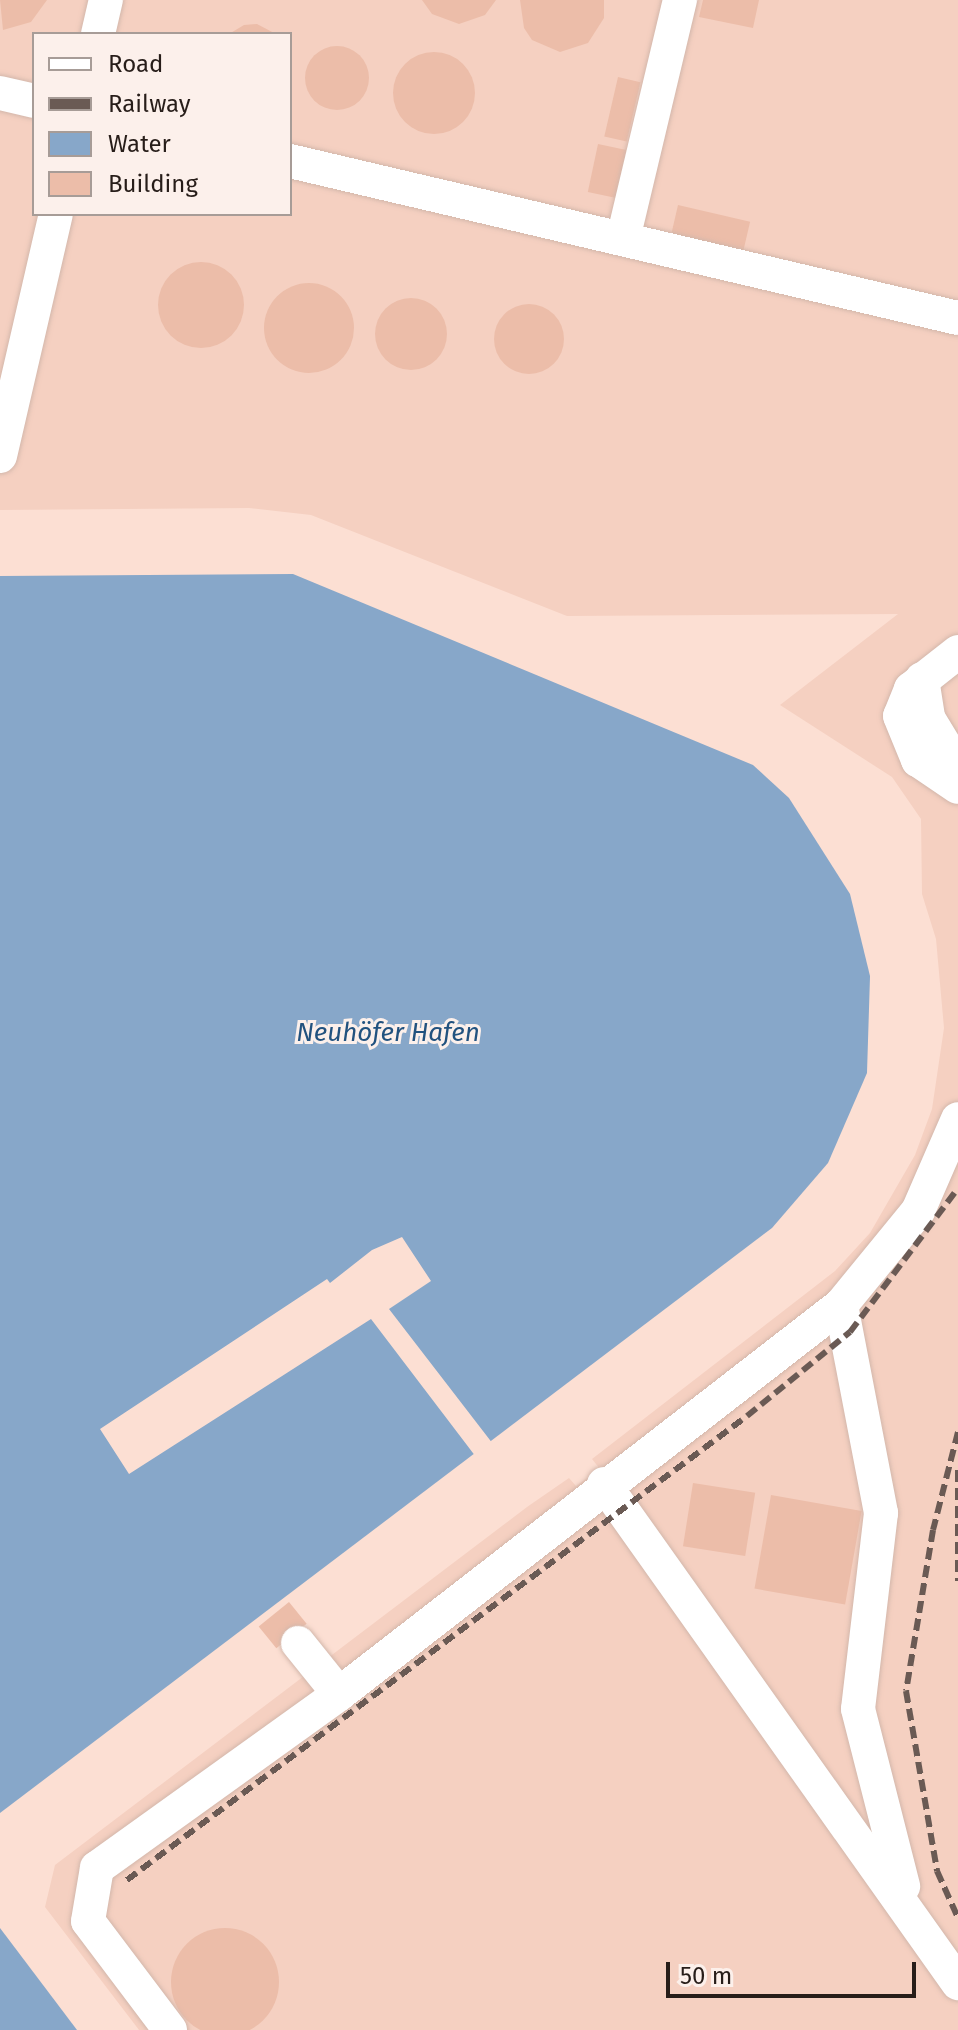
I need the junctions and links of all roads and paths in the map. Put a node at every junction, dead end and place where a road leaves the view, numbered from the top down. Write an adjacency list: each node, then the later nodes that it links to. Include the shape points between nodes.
1 (106, 0): 3 (lane)
2 (680, 0): 8 (lane)
3 (98, 32)
4 (0, 93): 5 (lane)
5 (32, 101)
6 (292, 161): 8 (lane)
7 (56, 216): 10 (lane)
8 (623, 239): 9 (lane)
9 (958, 318)
10 (0, 456)
11 (958, 652): 12 (lane, via 922,679 928,718 951,756)
12 (957, 786)
13 (958, 1119): 14 (lane, via 918,1211)
14 (841, 1305): 15 (lane); 18 (lane, via 881,1513 858,1709)
15 (604, 1484): 17 (lane); 18 (lane)
16 (298, 1643): 17 (lane)
17 (339, 1694): 20 (lane, via 97,1868 88,1921)
18 (908, 1905): 19 (lane)
19 (958, 1983)
20 (170, 2030)

